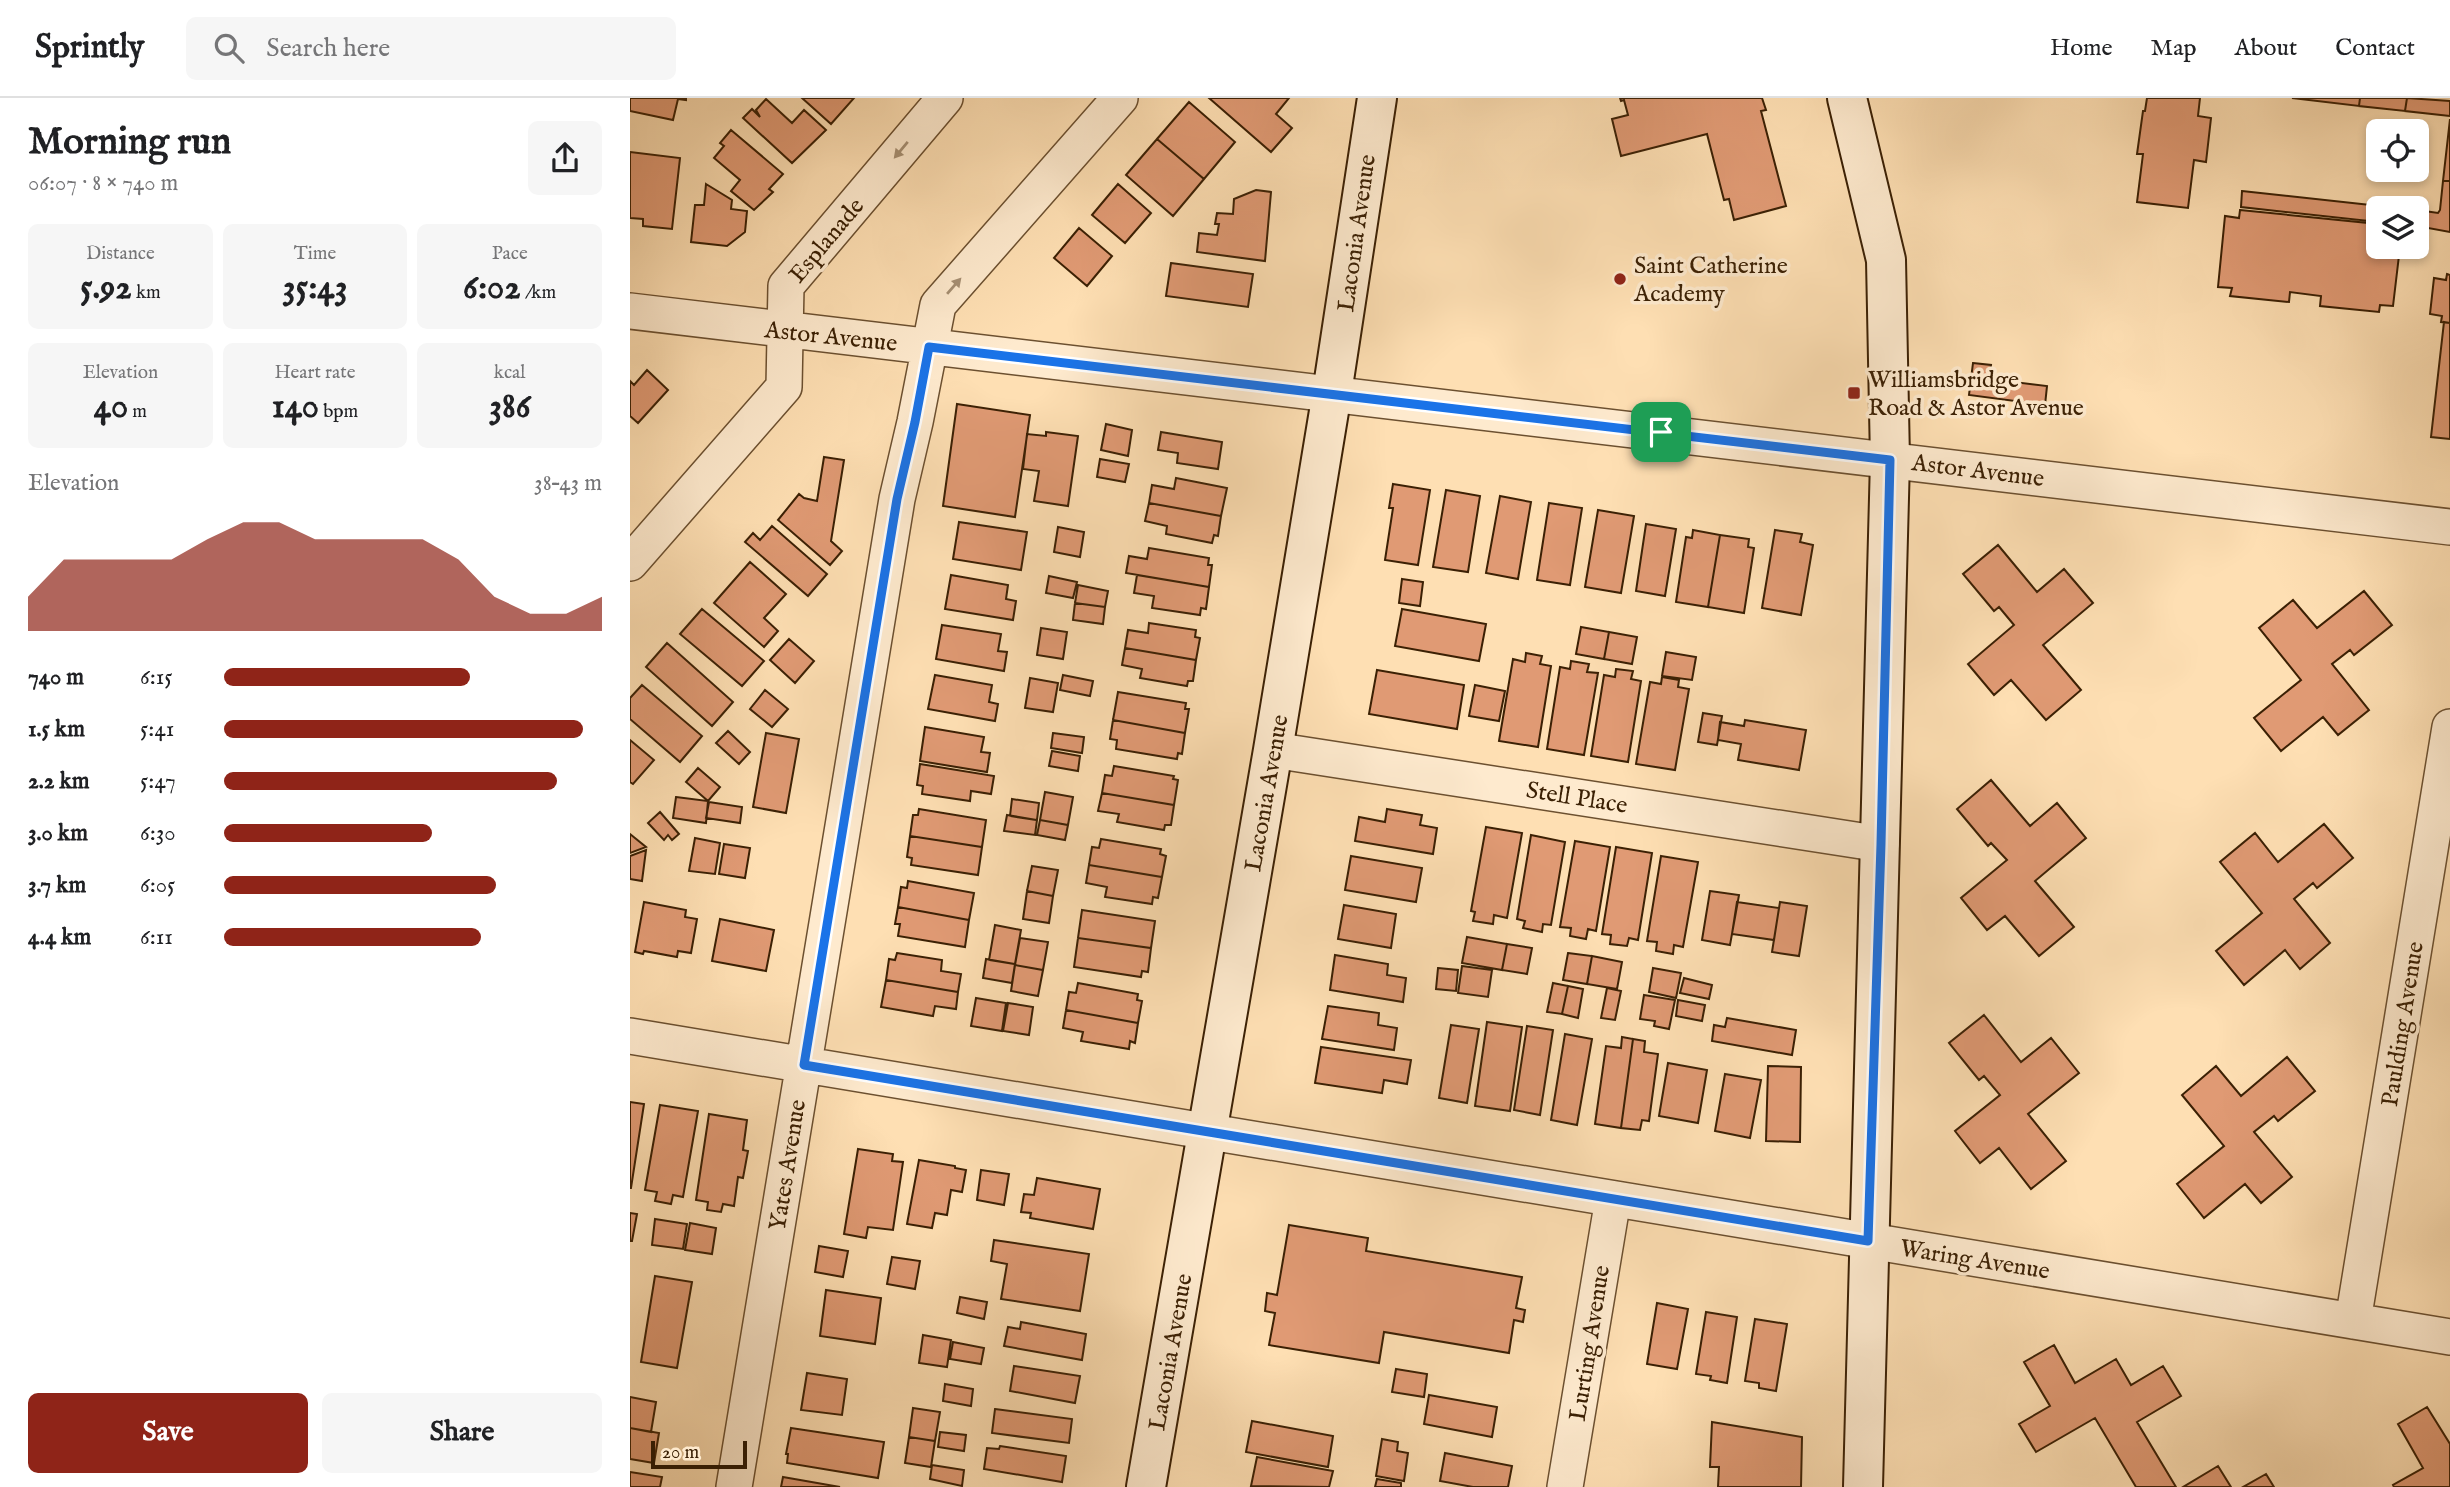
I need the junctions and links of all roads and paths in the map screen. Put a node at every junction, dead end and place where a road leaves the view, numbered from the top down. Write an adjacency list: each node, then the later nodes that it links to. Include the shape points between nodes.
1 (945, 98): 6 (street, Esplanade, one-way to 6, via 786,286)
2 (1119, 98): 7 (street, one-way to 2, via 938,304)
3 (1377, 98): 8 (street, Laconia Avenue)
4 (1847, 98): 9 (street, via 1886,260)
5 (630, 311): 6 (street, Astor Avenue)
6 (786, 330): 7 (street, Astor Avenue); 11 (street, Esplanade, via 784,387)
7 (929, 347): 8 (street, Astor Avenue); 16 (street, Yates Avenue, via 897,499)
8 (1332, 393): 9 (street, Astor Avenue); 13 (street, Laconia Avenue)
9 (1890, 460): 10 (street, Astor Avenue); 14 (street)
10 (2450, 527)
11 (630, 563)
12 (2450, 727): 20 (street, Paulding Avenue)
13 (1273, 750): 14 (street, Stell Place); 17 (street, Laconia Avenue)
14 (1881, 844): 19 (street)
15 (630, 1037): 16 (street, Waring Avenue)
16 (804, 1065): 17 (street, Waring Avenue); 22 (street, Yates Avenue)
17 (1208, 1132): 18 (street, Waring Avenue); 23 (street, Laconia Avenue)
18 (1613, 1199): 19 (street, Waring Avenue); 24 (street, Lurting Avenue)
19 (1868, 1241): 20 (street, Waring Avenue); 25 (street)
20 (2353, 1321): 21 (street, Waring Avenue)
21 (2450, 1337)
22 (734, 1487)
23 (1146, 1487)
24 (1565, 1487)
25 (1863, 1487)

